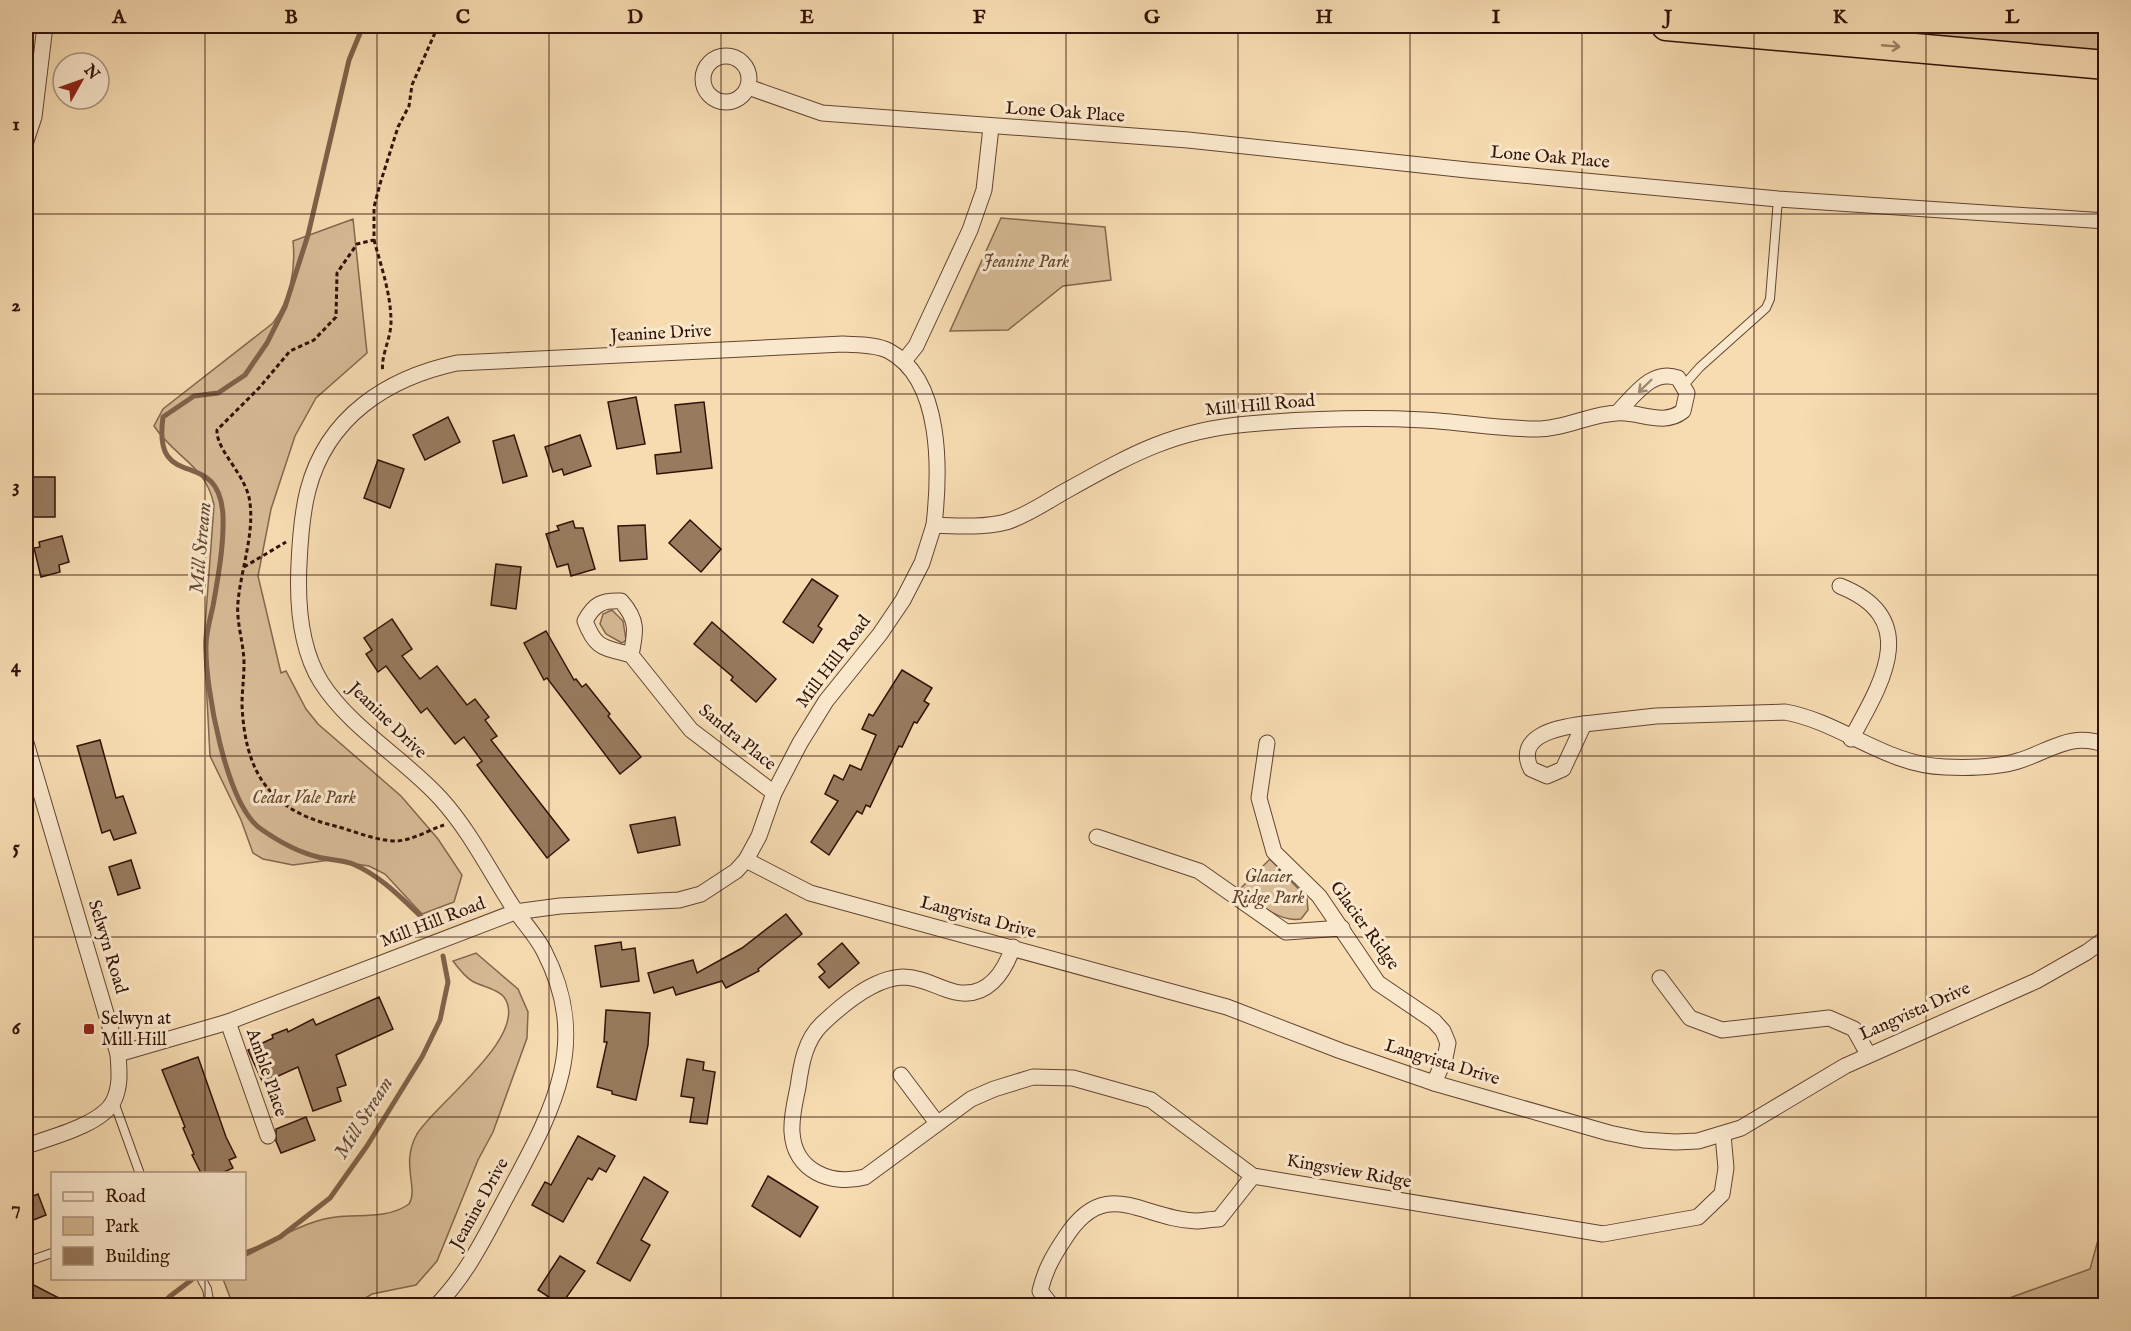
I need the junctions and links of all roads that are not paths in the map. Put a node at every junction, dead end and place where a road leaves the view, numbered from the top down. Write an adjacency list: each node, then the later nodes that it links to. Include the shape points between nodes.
1 (45, 26): 6 (street, via 34,117)
2 (1666, 26): 3 (highway, one-way to 3)
3 (2106, 65)
4 (748, 87): 5 (street, Lone Oak Place, via 822,113)
5 (991, 127): 7 (street, Lone Oak Place, via 1188,140); 9 (street, Lone Oak Place, via 984,190 970,230 916,346)
6 (26, 141)
7 (1778, 199): 8 (street, Lone Oak Place); 10 (lane, via 1766,308)
8 (2106, 221)
9 (904, 361): 12 (street, via 916,375 928,401 938,490); 23 (street, Jeanine Drive, via 886,350 843,344 457,363 422,370 385,389 348,419 326,446 307,492 298,578 309,657 339,705 453,813)
10 (1684, 385): 11 (street, Mill Hill Road, one-way to 11, via 1669,374 1660,375); 11 (street, Mill Hill Road, via 1687,403 1675,417)
11 (1617, 412): 12 (street, Mill Hill Road, via 1540,429 1370,420 1203,429 1137,451 1008,521 982,527)
12 (934, 525): 20 (street, Mill Hill Road, via 903,600 826,701)
13 (1840, 586): 16 (street, via 1872,604 1885,625 1888,639 1884,677)
14 (631, 655): 20 (street, Sandra Place, via 692,730)
15 (1584, 724): 16 (street, via 1766,711 1805,716)
16 (1851, 739): 19 (street, via 1907,761 1951,767 2018,761 2077,739)
17 (26, 743): 29 (street, Selwyn Road)
18 (1268, 743): 24 (street, Glacier Ridge, via 1259,798 1274,852 1319,896)
19 (2106, 745)
20 (774, 793): 22 (street, Mill Hill Road)
21 (1097, 837): 24 (street, via 1199,871 1286,932)
22 (746, 860): 23 (street, Mill Hill Road, via 722,882 679,900); 26 (street, Langvista Drive, via 810,893)
23 (515, 912): 28 (street, Mill Hill Road); 44 (street, Jeanine Drive, via 544,950 560,990 568,1030 564,1068 532,1149 484,1239)
24 (1342, 928): 32 (street, Glacier Ridge, via 1378,983 1443,1031 1448,1043)
25 (2106, 938): 30 (street, Langvista Drive, via 2036,981)
26 (1012, 947): 32 (street, Langvista Drive, via 1227,1007); 34 (street, Kingsview Ridge, via 1005,969 985,988 972,993 956,992 904,977 886,980 867,989 812,1036 801,1070 792,1134 796,1151 806,1166 820,1176 849,1181 865,1177)
27 (1660, 978): 30 (street, via 1690,1018 1722,1030 1829,1018 1854,1029)
28 (228, 1022): 29 (street, Mill Hill Road); 36 (street, Amble Place)
29 (118, 1054): 33 (street, Selwyn Road, via 119,1083)
30 (1868, 1054): 35 (street, Langvista Drive, via 1765,1116)
31 (901, 1075): 34 (street)
32 (1434, 1083): 35 (street, Langvista Drive, via 1643,1140 1674,1142)
33 (114, 1102): 37 (street, via 84,1125); 38 (lane)
34 (937, 1123): 39 (street, Kingsview Ridge, via 971,1099 994,1089 1033,1077 1073,1078 1151,1100)
35 (1723, 1135): 39 (street, Kingsview Ridge, via 1726,1168 1722,1194 1698,1217 1603,1234)
36 (268, 1136)
37 (26, 1146)
38 (140, 1172)
39 (1253, 1176): 45 (street, via 1219,1219 1195,1221 1128,1204 1101,1204 1077,1220 1046,1268 1040,1291)
40 (51, 1253): 41 (lane)
41 (26, 1262)
42 (202, 1280): 43 (lane)
43 (210, 1305)
44 (436, 1305)
45 (1052, 1305)
46 (1135, 1305): 47 (street)
47 (1148, 1305)

